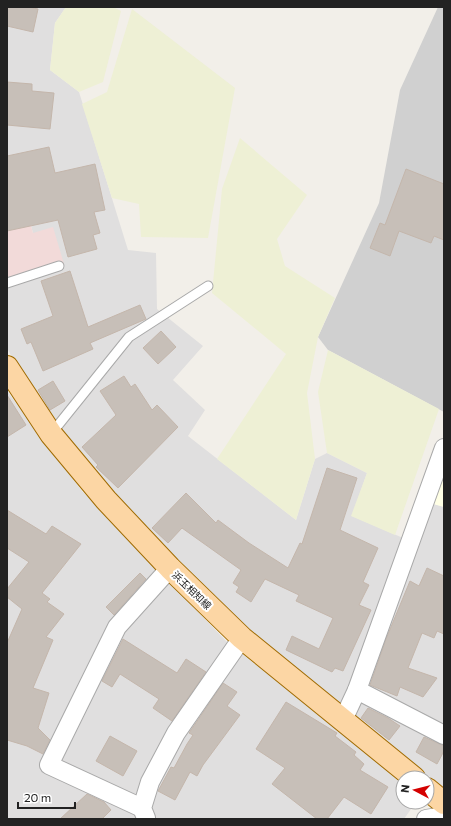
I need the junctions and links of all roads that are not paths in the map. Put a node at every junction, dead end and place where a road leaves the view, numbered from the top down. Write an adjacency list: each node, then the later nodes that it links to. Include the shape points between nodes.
1 (59, 266): 2 (lane)
2 (7, 283)
3 (208, 286): 5 (lane, via 129,337)
4 (7, 367): 5 (main road, 浜玉相知線)
5 (51, 434): 7 (main road, 浜玉相知線, via 106,500)
6 (444, 448): 9 (street)
7 (170, 568): 8 (main road, 浜玉相知線); 15 (street, via 117,627 49,765)
8 (242, 638): 10 (main road, 浜玉相知線); 15 (street, via 176,733 150,782)
9 (357, 690): 10 (street); 11 (street)
10 (343, 720): 12 (main road, 浜玉相知線)
11 (444, 735)
12 (404, 770)
13 (435, 796): 14 (main road)
14 (444, 803)
15 (144, 814)
16 (444, 816): 17 (street)
17 (426, 819)

